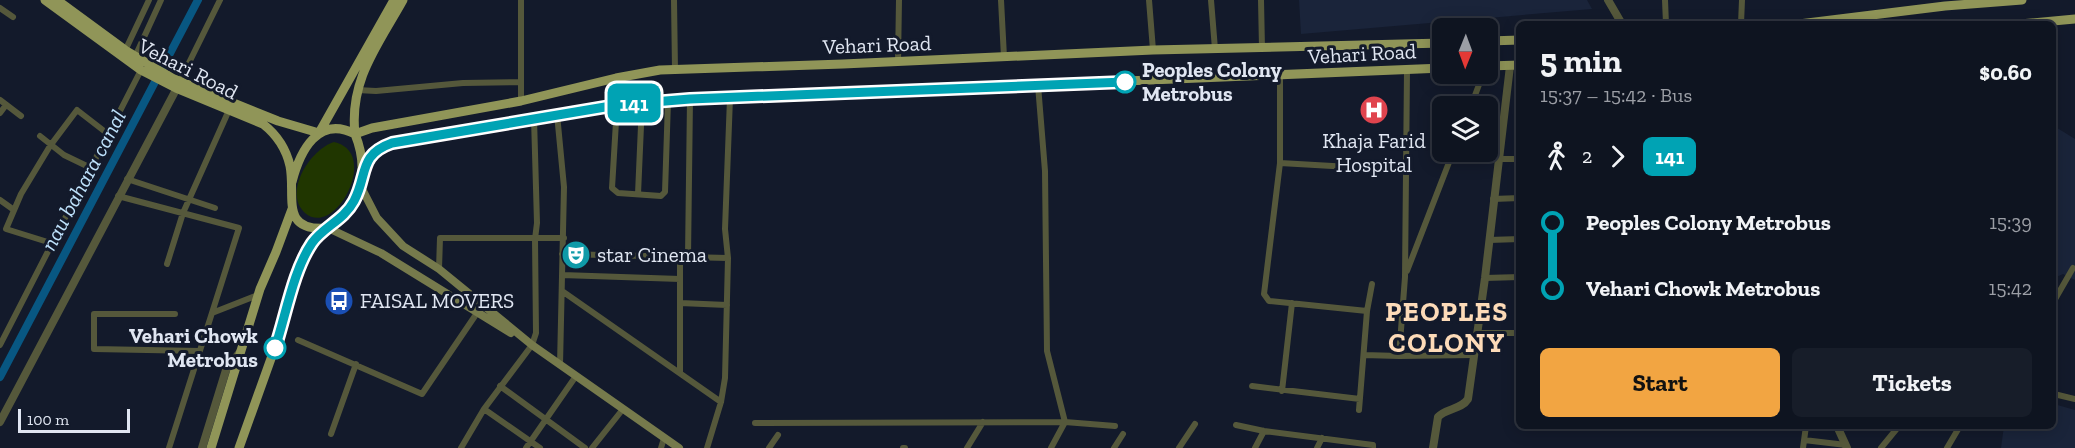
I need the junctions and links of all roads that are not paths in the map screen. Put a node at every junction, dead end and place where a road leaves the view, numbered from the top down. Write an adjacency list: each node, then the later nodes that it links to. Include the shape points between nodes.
1 (45, 0): 35 (main road, Vehari Road)
2 (57, 0): 35 (main road, Vehari Road)
3 (161, 0): 21 (street)
4 (220, 0): 47 (street)
5 (394, 0): 63 (main road)
6 (403, 0): 49 (main road)
7 (521, 0): 46 (street)
8 (674, 0): 43 (street)
9 (899, 0): 38 (street)
10 (1001, 0): 36 (street)
11 (1149, 0): 34 (street)
12 (1211, 0): 33 (street)
13 (1261, 0): 32 (street)
14 (1608, 0): 24 (street)
15 (1665, 0): 25 (street)
16 (1742, 0): 26 (street)
17 (2022, 0): 19 (main road)
18 (148, 2): 21 (street); 35 (street)
19 (1945, 3): 27 (main road)
20 (0, 8): 22 (street)
21 (157, 8): 37 (street)
22 (13, 17)
23 (2075, 18): 28 (main road)
24 (1620, 21)
25 (1666, 21)
26 (1742, 21)
27 (1820, 21)
28 (2048, 21)
29 (1516, 40): 30 (main road)
30 (1498, 41)
31 (1432, 43): 32 (main road, Vehari Road)
32 (1262, 48): 33 (main road, Vehari Road)
33 (1215, 49): 34 (main road, Vehari Road)
34 (1153, 50): 36 (main road, Vehari Road)
35 (124, 53): 37 (main road, Vehari Road)
36 (1004, 57): 38 (main road, Vehari Road)
37 (134, 60): 41 (main road, Vehari Road)
38 (898, 62): 43 (main road, Vehari Road)
39 (1515, 65): 40 (main road); 68 (street)
40 (1498, 66)
41 (144, 68): 47 (main road, Vehari Road); 64 (street)
42 (1432, 69): 44 (main road, Vehari Road)
43 (675, 70): 53 (main road, Vehari Road, via 616,78)
44 (1407, 70): 45 (main road, Vehari Road); 102 (street)
45 (1280, 76): 48 (main road, Vehari Road); 71 (street)
46 (521, 82): 49 (street); 53 (street)
47 (175, 83): 58 (main road, Vehari Road); 63 (main road, Vehari Road); 75 (street)
48 (1038, 85): 50 (main road, Vehari Road); 144 (street, via 1045,171 1047,351)
49 (356, 90): 65 (main road)
50 (730, 98): 51 (main road, Vehari Road); 97 (street, via 725,229)
51 (690, 99): 54 (main road, Vehari Road); 96 (street)
52 (0, 100): 56 (street)
53 (521, 101): 65 (main road, Vehari Road)
54 (668, 101): 55 (main road, Vehari Road); 78 (street, via 665,192 661,196)
55 (642, 103): 57 (main road, Vehari Road); 78 (street)
56 (6, 105): 59 (street); 61 (street)
57 (617, 105): 60 (main road, Vehari Road); 78 (street, via 612,188 618,193)
58 (229, 110): 76 (main road, Vehari Road, via 273,132 287,154); 81 (street)
59 (0, 113)
60 (557, 114): 62 (main road, Vehari Road); 89 (street)
61 (21, 116)
62 (534, 118): 74 (main road, Vehari Road, via 392,143 369,156); 90 (street)
63 (319, 133): 65 (main road, via 344,128); 76 (main road, via 302,153)
64 (108, 134): 67 (street, via 77,110); 73 (street)
65 (355, 134): 74 (main road)
66 (40, 136): 67 (street)
67 (50, 146): 73 (street); 85 (street)
68 (1499, 159): 69 (street); 82 (street)
69 (1516, 159)
70 (1450, 162): 102 (street)
71 (1280, 163): 72 (street); 111 (street, via 1264,294 1269,301)
72 (1350, 166)
73 (91, 168): 93 (street)
74 (363, 170): 77 (main road)
75 (127, 179): 79 (street); 81 (street)
76 (292, 182): 86 (main road)
77 (360, 185): 88 (main road, via 354,201); 100 (main road, via 389,233)
78 (638, 194)
79 (118, 196): 87 (street); 142 (street)
80 (1516, 198): 82 (street)
81 (189, 199): 84 (street); 87 (street)
82 (1493, 199): 92 (street)
83 (0, 200): 85 (street)
84 (215, 208)
85 (14, 210): 93 (street, via 6,229)
86 (292, 210): 88 (main road, via 306,227); 108 (main road)
87 (183, 213): 98 (street); 116 (street, via 239,228)
88 (328, 228): 114 (main road, via 381,253); 166 (main road, via 312,242 302,261)
89 (564, 238): 90 (street); 94 (street)
90 (535, 239): 100 (street, via 440,238); 121 (street, via 536,333)
91 (1516, 239): 92 (street)
92 (1489, 240): 104 (street)
93 (51, 243): 120 (street)
94 (562, 254): 95 (street); 101 (street)
95 (680, 257): 96 (street); 105 (street)
96 (688, 257): 97 (street)
97 (728, 258): 112 (street)
98 (167, 264)
99 (2073, 268): 109 (street)
100 (438, 269): 121 (main road)
101 (562, 275): 105 (street); 107 (street)
102 (1405, 277): 126 (street)
103 (1516, 277): 104 (street)
104 (1485, 278): 117 (street)
105 (680, 279): 110 (street)
106 (1372, 284): 113 (street)
107 (562, 291): 128 (street); 129 (street)
108 (258, 295): 116 (street); 123 (main road)
109 (2056, 297)
110 (680, 303): 112 (street); 129 (street)
111 (1292, 303): 113 (street); 133 (street)
112 (727, 305): 137 (street)
113 (1367, 311): 124 (street)
114 (477, 313): 121 (main road); 127 (street, via 422,394)
115 (175, 314): 122 (street, via 94,314 94,349)
116 (212, 314): 122 (street)
117 (1477, 333): 118 (street); 125 (street)
118 (1516, 333)
119 (298, 340): 127 (street)
120 (0, 345)
121 (532, 345): 128 (main road); 131 (street)
122 (200, 351): 163 (street)
123 (240, 352): 164 (street, via 226,370); 165 (main road)
124 (1364, 355): 126 (street); 135 (street)
125 (1474, 355): 126 (street); 182 (street, via 1468,399 1462,406 1437,417)
126 (1400, 356)
127 (356, 364): 154 (street)
128 (560, 365): 130 (main road)
129 (680, 373): 137 (street)
130 (576, 376): 139 (main road); 141 (street)
131 (500, 386): 138 (street); 141 (street)
132 (1252, 386): 133 (street)
133 (1282, 391): 135 (street)
134 (2056, 394): 136 (street)
135 (1360, 399): 140 (street)
136 (2075, 399)
137 (721, 402): 174 (street)
138 (484, 409): 160 (street); 167 (street)
139 (623, 409): 157 (main road); 171 (street)
140 (1359, 410)
141 (545, 418): 160 (street); 170 (street)
142 (0, 422)
143 (983, 422): 144 (street); 145 (street); 175 (street)
144 (1065, 422): 148 (street); 176 (street)
145 (754, 423)
146 (1195, 424): 178 (street)
147 (1236, 425): 153 (street)
148 (1115, 426)
149 (1806, 429): 159 (street)
150 (1838, 429): 162 (street)
151 (1897, 429): 184 (street)
152 (1958, 429): 185 (street)
153 (1264, 431): 158 (street); 179 (street)
154 (331, 434)
155 (1124, 434): 177 (street)
156 (778, 435): 161 (street)
157 (664, 438): 172 (street); 173 (main road)
158 (1322, 438): 180 (street); 181 (street)
159 (1804, 440): 162 (street); 183 (street)
160 (531, 441): 168 (street); 169 (street)
161 (772, 447)
162 (1847, 447)
163 (169, 448)
164 (202, 448)
165 (211, 448)
166 (239, 448)
167 (461, 448)
168 (526, 448)
169 (540, 448)
170 (585, 448)
171 (592, 448)
172 (661, 448)
173 (679, 448)
174 (707, 448)
175 (967, 448)
176 (1051, 448)
177 (1114, 448)
178 (1179, 448)
179 (1255, 448)
180 (1317, 448)
181 (1373, 448)
182 (1433, 448)
183 (1803, 448)
184 (1881, 448)
185 (1947, 448)

